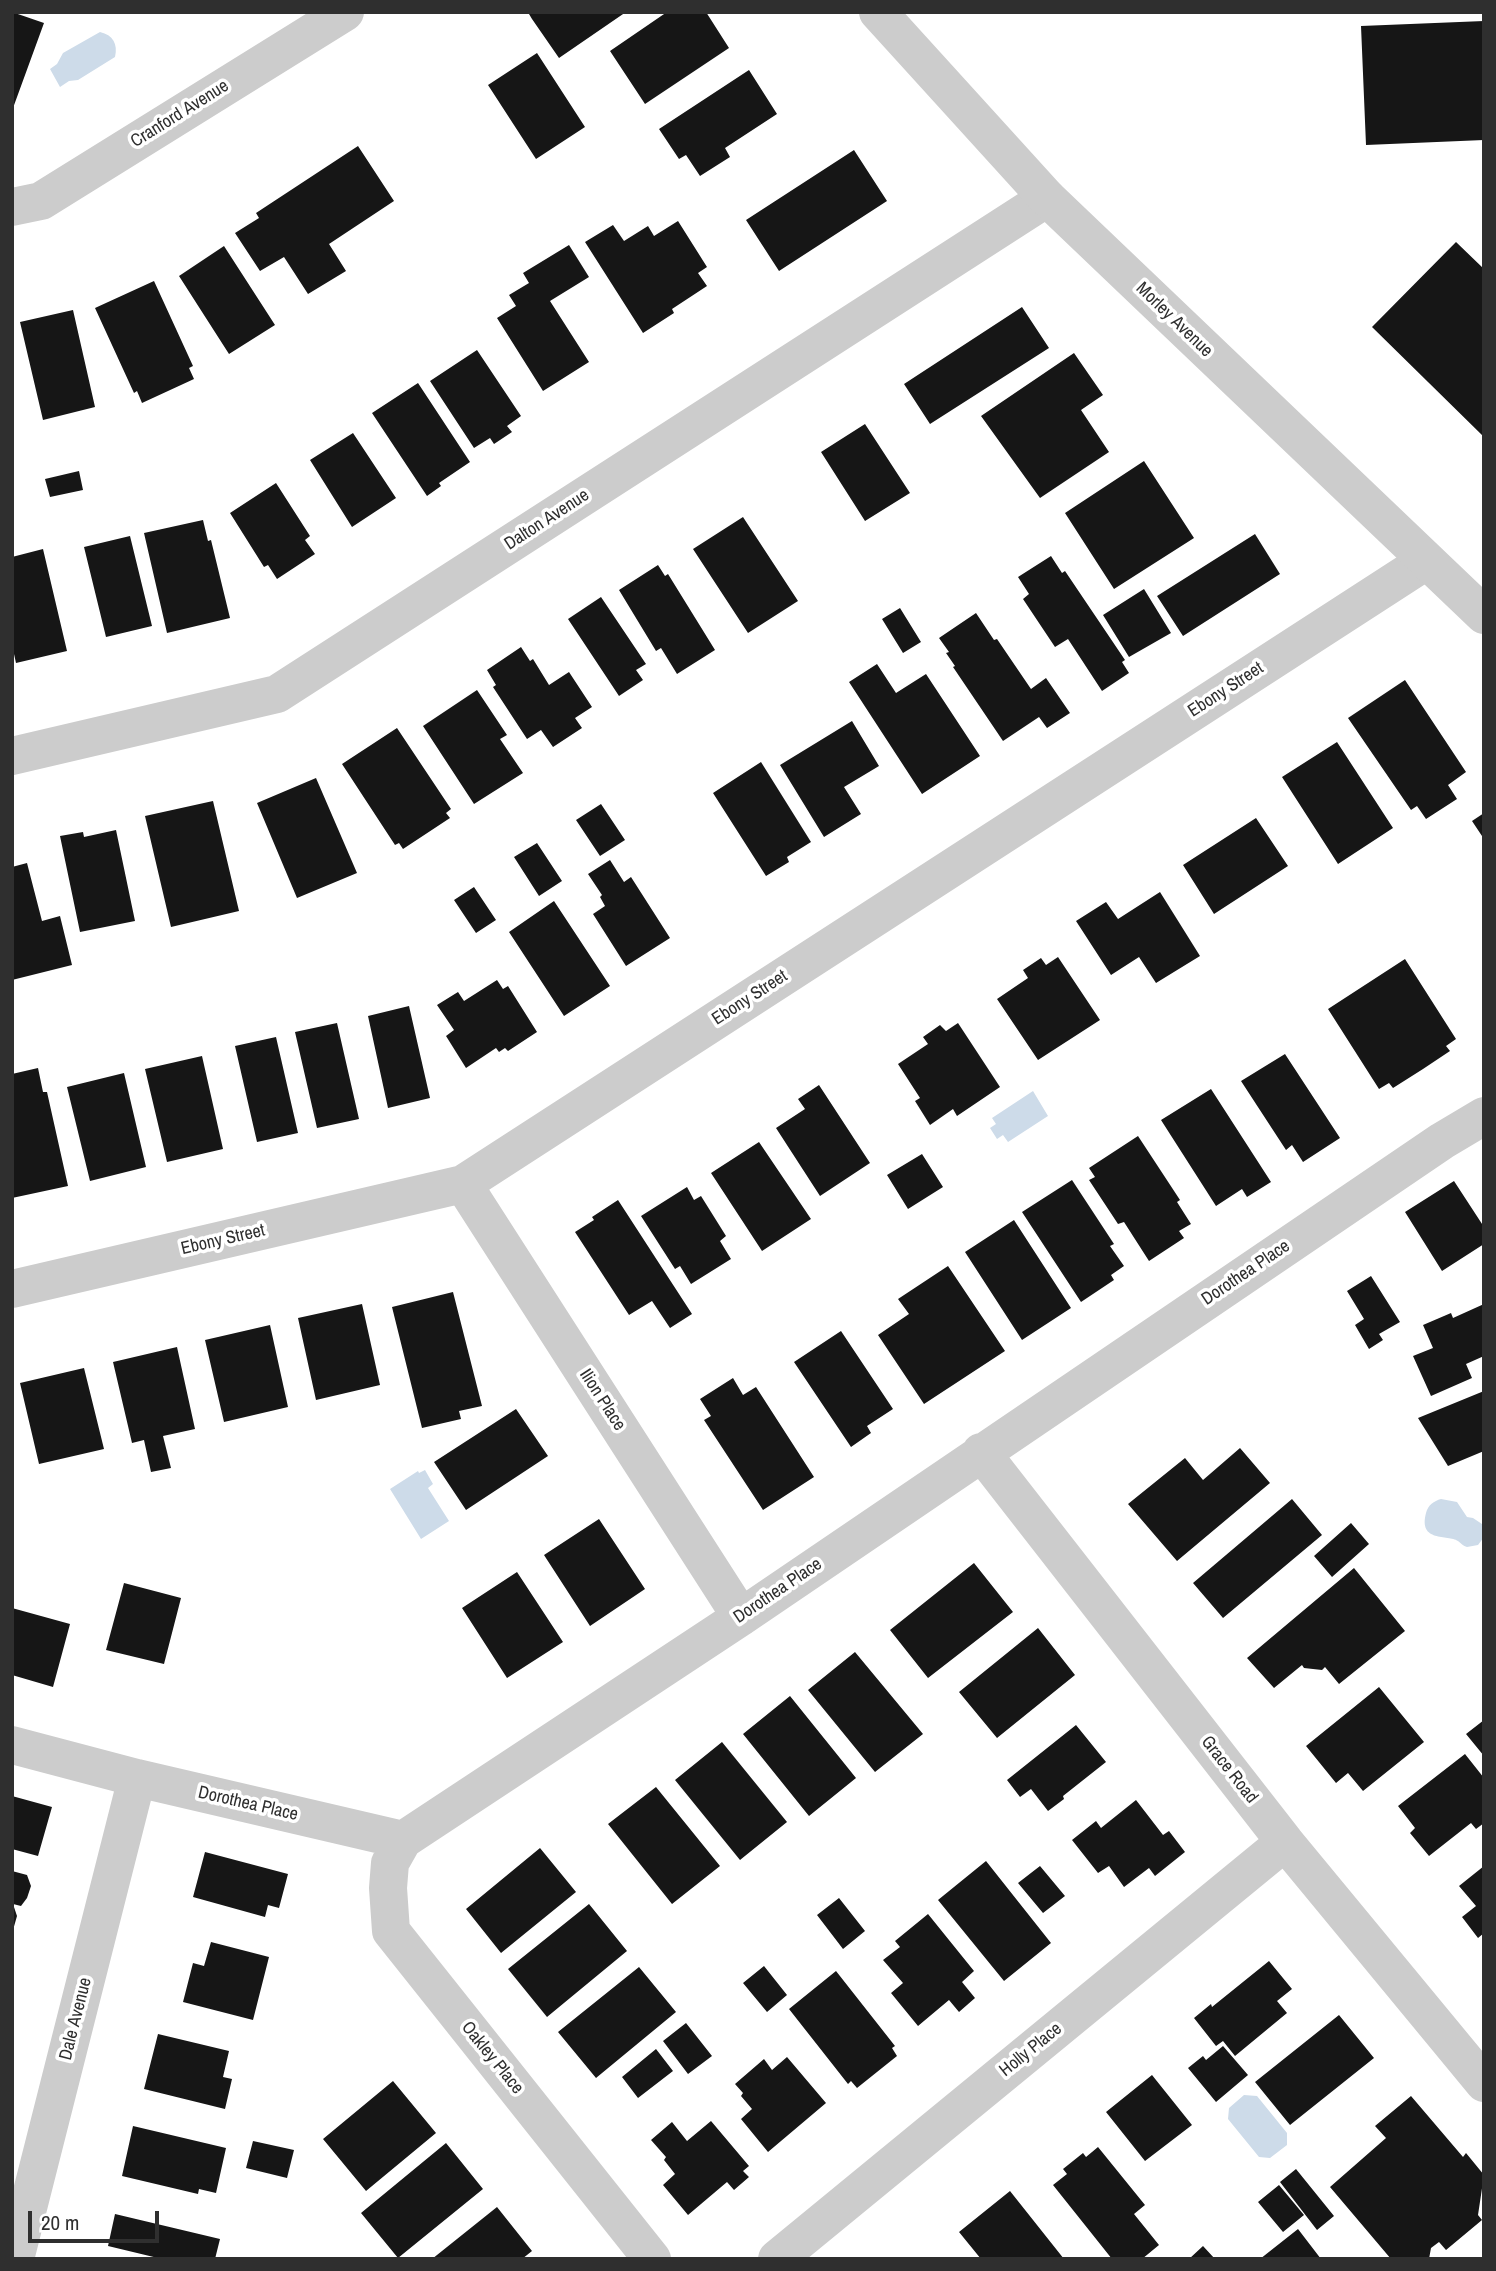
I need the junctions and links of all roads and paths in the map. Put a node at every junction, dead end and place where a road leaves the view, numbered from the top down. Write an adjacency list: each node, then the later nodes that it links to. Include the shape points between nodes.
1 (345, 12): 4 (street, Cranford Avenue, via 41,201)
2 (878, 12): 3 (street, Morley Avenue)
3 (1047, 198): 5 (street, Morley Avenue); 7 (street, Dalton Avenue, via 277,694)
4 (12, 207)
5 (1426, 561): 6 (street, Morley Avenue); 9 (street, Ebony Street)
6 (1484, 615)
7 (12, 756)
8 (1484, 1115): 11 (street, Dorothea Place)
9 (463, 1184): 10 (street, Ebony Street); 12 (street, Ilion Place)
10 (12, 1289)
11 (981, 1452): 12 (street, Dorothea Place); 16 (street, Grace Road)
12 (741, 1617): 15 (street, Dorothea Place)
13 (12, 1745): 14 (street, Dorothea Place)
14 (137, 1778): 15 (street, Dorothea Place); 18 (street, Dale Avenue)
15 (403, 1840): 19 (street, Oakley Place, via 390,1863 391,1931)
16 (1285, 1842): 17 (street, Grace Road); 20 (street, Holly Place)
17 (1484, 2083)
18 (15, 2259)
19 (652, 2259)
20 (777, 2259)

